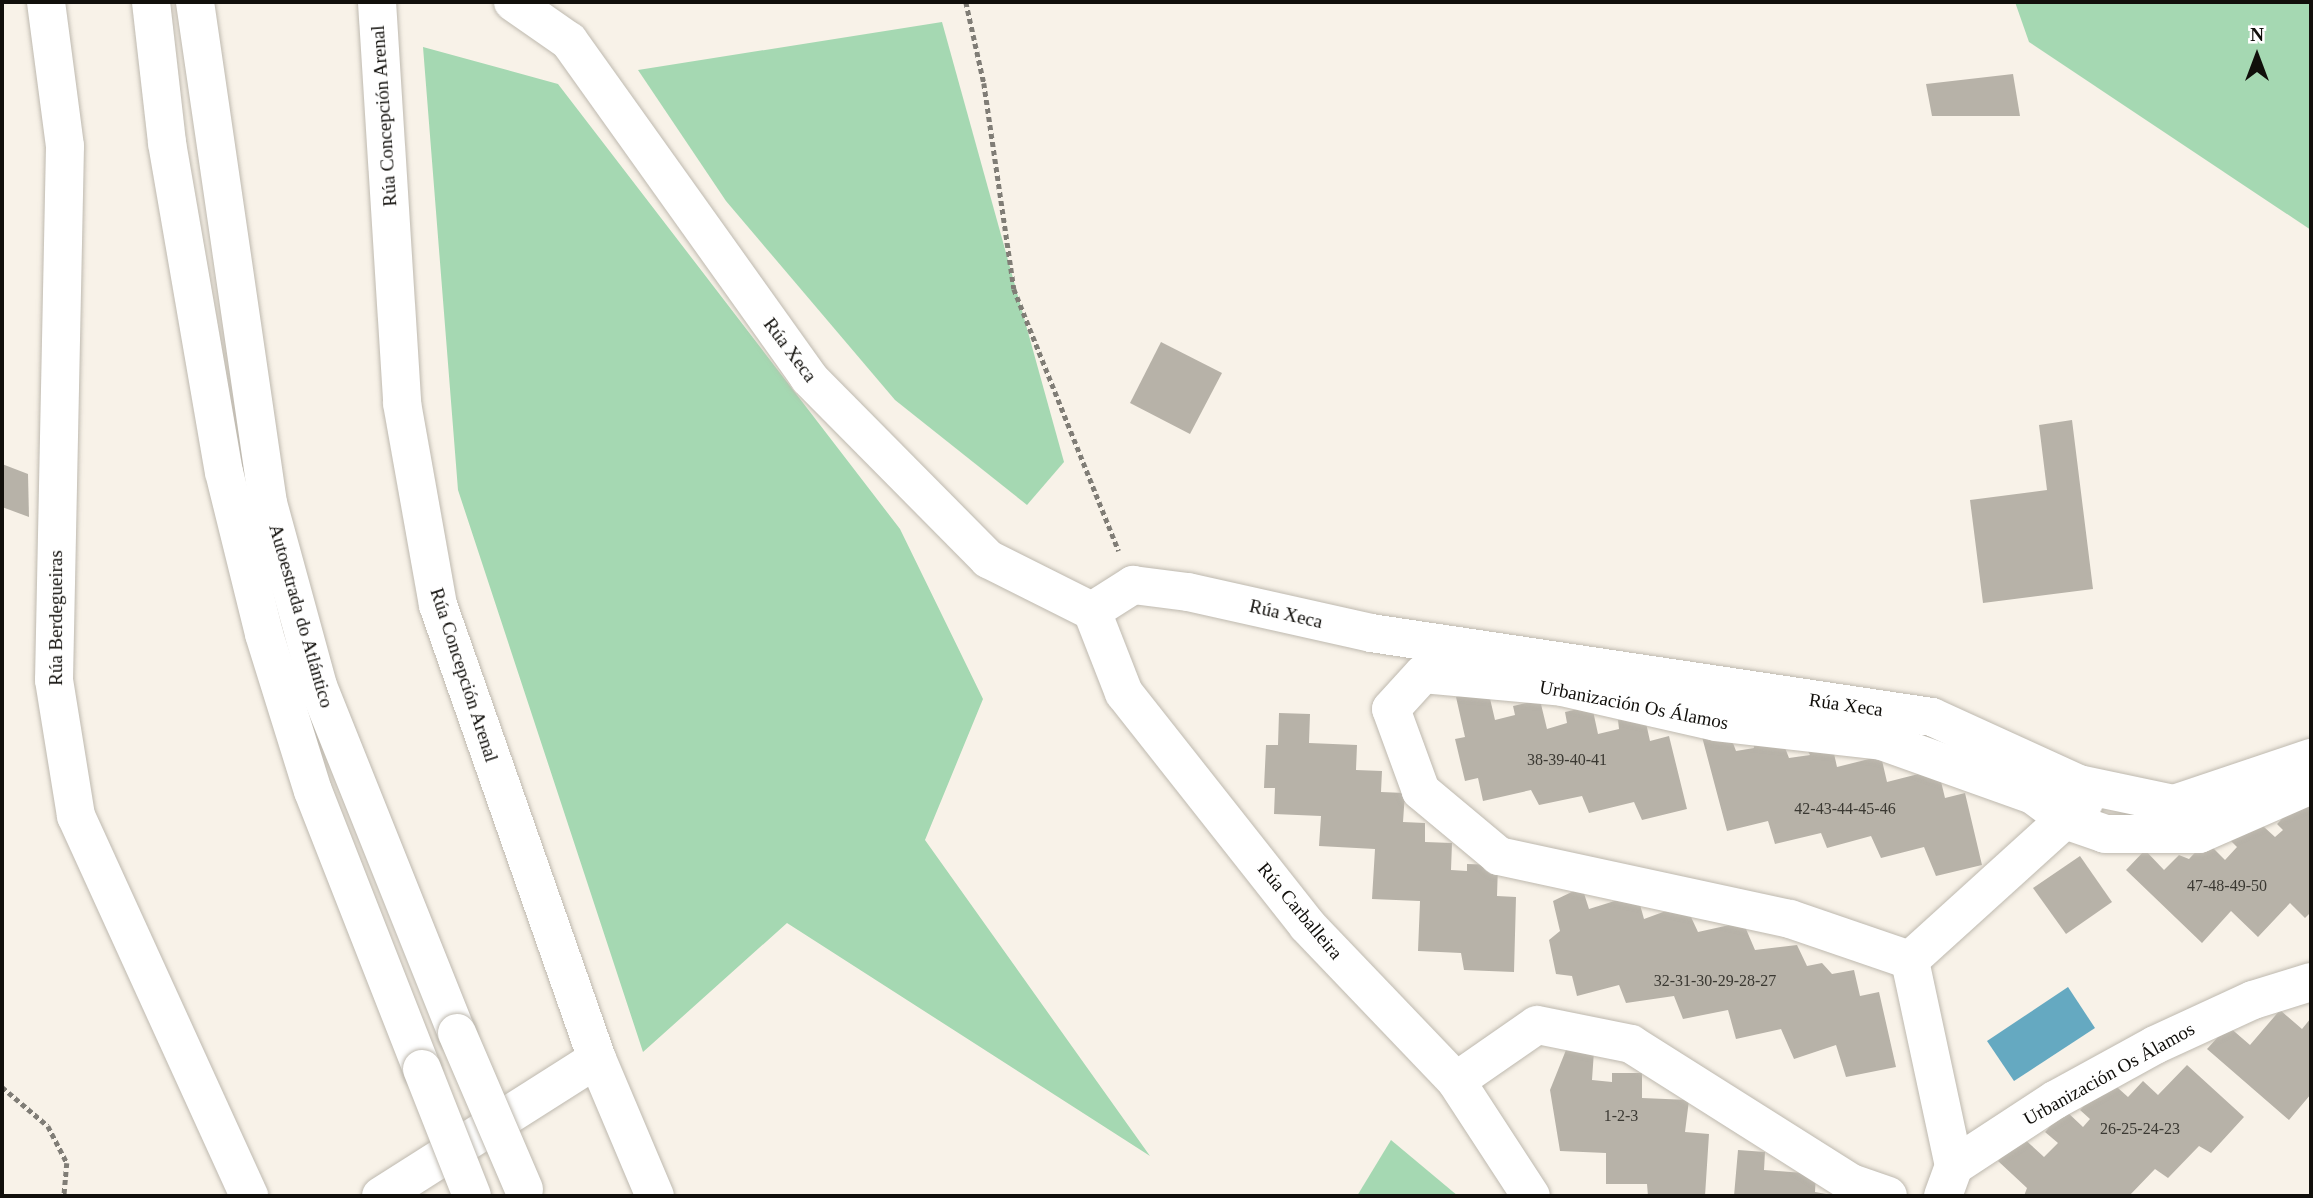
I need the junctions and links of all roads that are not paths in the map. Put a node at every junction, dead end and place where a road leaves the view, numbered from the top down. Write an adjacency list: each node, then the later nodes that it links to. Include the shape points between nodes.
1 (46, 2): 17 (main road, Rúa Berdegueiras, via 65,146 54,680 76,816)
2 (151, 2): 19 (main road, Autoestrada do Atlántico, bridge, via 167,144 219,445 264,634 313,791)
3 (195, 2): 16 (main road, Autoestrada do Atlántico, bridge, via 268,503 318,686)
4 (377, 2): 13 (main road, Rúa Concepción Arenal, via 402,403 438,605)
5 (513, 2): 6 (main road, Rúa Xeca, via 569,41 809,379 988,559)
6 (1093, 611): 9 (main road, Rúa Xeca, via 1133,585 1188,592 1371,633 1932,717 2079,784); 14 (main road, Rúa Carballeira, via 1133,703 1307,925)
7 (2311, 758): 9 (main road, Rúa Xeca, via 2174,804)
8 (2311, 785): 10 (main road, Urbanización Os Álamos, via 2199,834 2105,834)
9 (2096, 787): 10 (main road)
10 (2068, 821): 11 (main road); 11 (main road, Urbanización Os Álamos, via 2032,795 1882,741 1716,722 1562,687 1423,674 1391,709 1421,791 1499,856 1790,919)
11 (1910, 960): 15 (main road, Urbanización Os Álamos)
12 (2311, 982): 15 (main road, Urbanización Os Álamos, via 2253,1000 2155,1045 2055,1100)
13 (597, 1059): 18 (main road); 20 (main road, Rúa Concepción Arenal)
14 (1456, 1081): 21 (main road, Rúa Carballeira); 22 (main road, via 1537,1025 1632,1044 1851,1184)
15 (1949, 1181)
16 (526, 1193)
17 (249, 1196)
18 (381, 1196)
19 (472, 1196)
20 (655, 1196)
21 (1531, 1196)
22 (1888, 1196)

